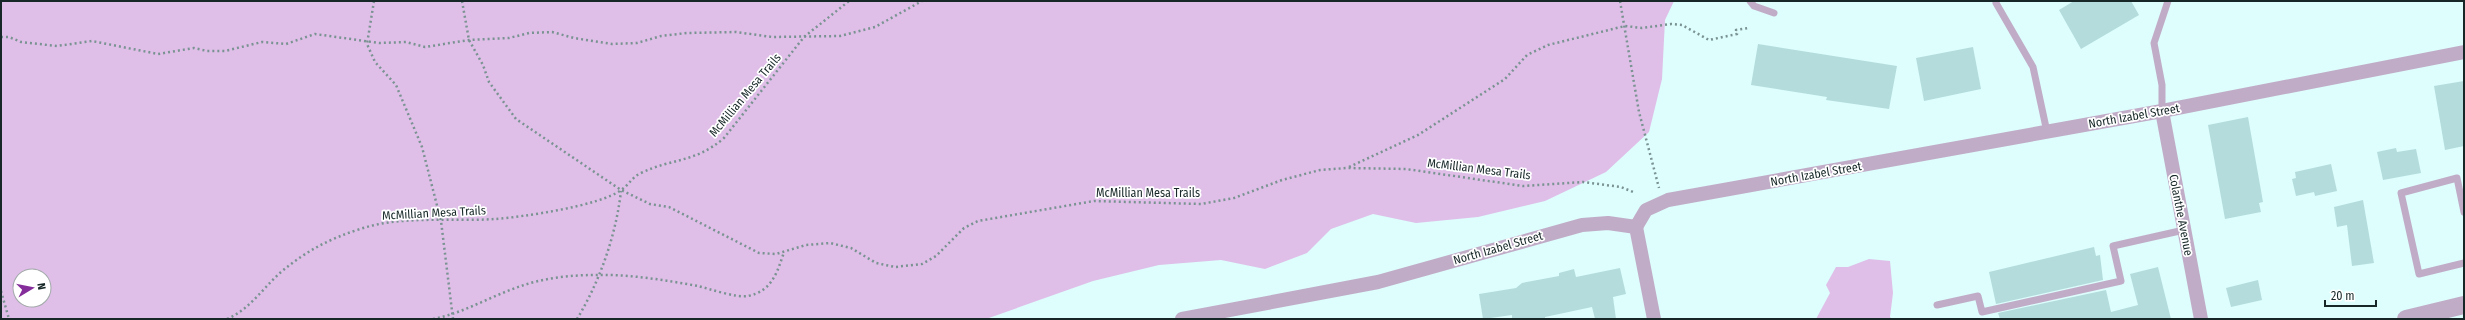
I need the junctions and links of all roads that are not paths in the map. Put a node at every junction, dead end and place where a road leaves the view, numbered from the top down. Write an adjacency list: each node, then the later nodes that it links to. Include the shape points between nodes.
1 (1750, 1): 4 (lane, via 1754,6)
2 (2168, 1): 6 (lane, via 2154,44 2162,85)
3 (1996, 3): 7 (lane, via 2034,67)
4 (1774, 13)
5 (2464, 52): 6 (street, North Izabel Street)
6 (2162, 111): 7 (street, North Izabel Street); 10 (street, Colanthe Avenue)
7 (2047, 132): 9 (street, North Izabel Street, via 1668,200 1646,210)
8 (2464, 212): 11 (lane, via 2457,178 2401,193 2419,274)
9 (1636, 227): 14 (street, North Izabel Street, via 1608,223 1582,225 1378,282); 15 (street)
10 (2184, 230): 12 (lane, via 2112,246 2121,281 1982,312 1978,296); 16 (street, Colanthe Avenue)
11 (2464, 263)
12 (1937, 305)
13 (2464, 305): 17 (street)
14 (1182, 319)
15 (1654, 319)
16 (2201, 319)
17 (2406, 319)

